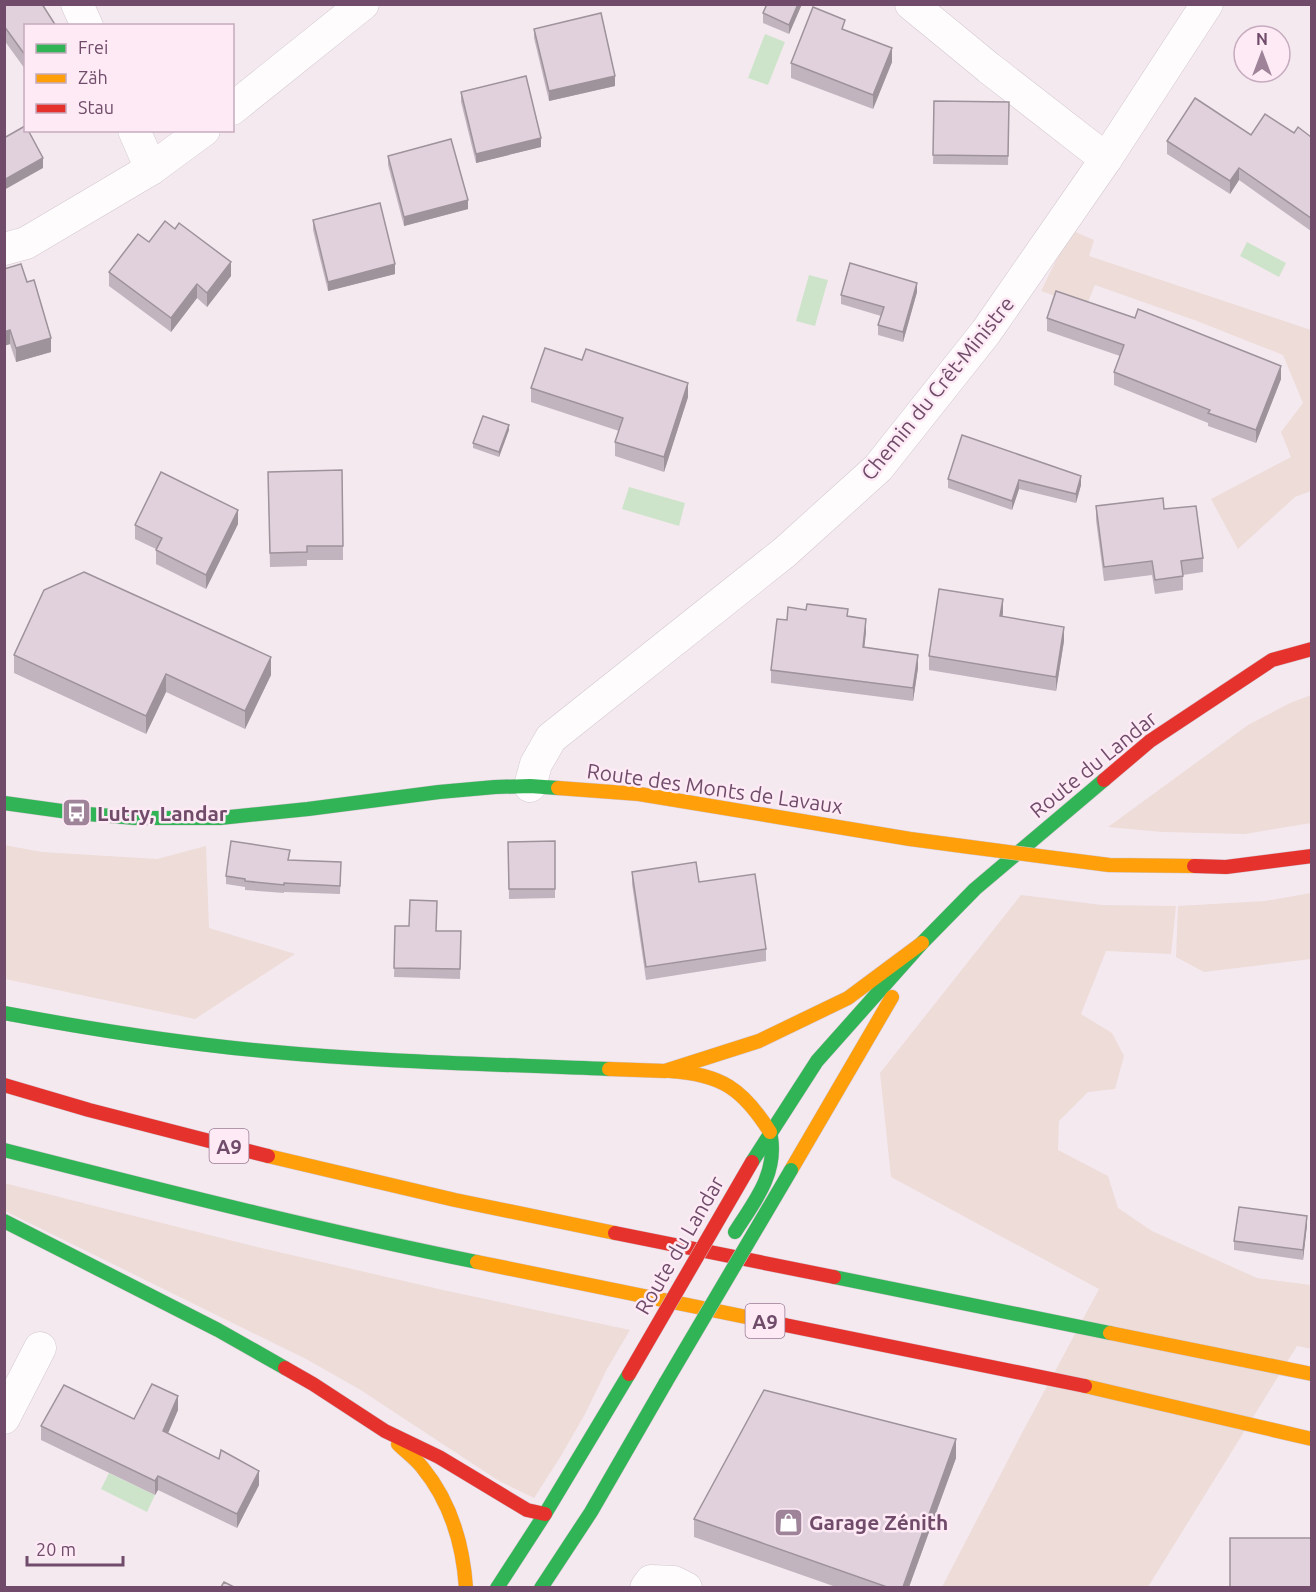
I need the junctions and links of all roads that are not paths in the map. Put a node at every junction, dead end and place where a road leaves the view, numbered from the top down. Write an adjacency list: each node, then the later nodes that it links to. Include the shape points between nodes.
1 (77, 4): 5 (street)
2 (363, 4): 6 (street)
3 (911, 4): 9 (street)
4 (1207, 4): 9 (street, Chemin du Crêt-Ministre)
5 (86, 24)
6 (234, 107)
7 (135, 132): 10 (street)
8 (201, 132): 10 (street)
9 (1107, 159): 13 (street, Chemin du Crêt-Ministre, via 986,332 879,468 785,552 551,738 536,764)
10 (151, 169): 11 (street, via 26,243)
11 (4, 249)
12 (1311, 649): 16 (main road, Route du Landar, via 1272,660 1150,741 975,888)
13 (530, 786): 14 (main road, Route des Monts de Lavaux, via 439,792 220,818 135,818); 15 (main road, Route des Monts de Lavaux, bridge, via 639,794 910,839 1121,865 1226,867)
14 (4, 803)
15 (1311, 856)
16 (922, 943): 18 (main road, via 848,998 759,1041); 20 (main road, Route du Landar, via 817,1061); 23 (main road, Route du Landar, bridge)
17 (4, 1013): 18 (main road, via 264,1051)
18 (665, 1071): 20 (main road, via 686,1071 727,1084 745,1097)
19 (4, 1085): 25 (main road, A9, via 236,1148 455,1200)
20 (770, 1132): 23 (main road, via 774,1155 771,1166 735,1232); 30 (main road, Route du Landar, bridge)
21 (4, 1150): 28 (main road, A9, via 132,1184 423,1251 1107,1390)
22 (4, 1221): 27 (main road, via 227,1335)
23 (716, 1297): 29 (main road, Route du Landar, bridge)
24 (40, 1348): 26 (street)
25 (1311, 1374)
26 (4, 1418)
27 (385, 1431): 30 (main road, via 440,1457 510,1502); 31 (main road, via 422,1467 441,1496 455,1524)
28 (1311, 1439)
29 (600, 1497): 30 (main road, via 582,1506); 33 (main road, Route du Landar)
30 (545, 1514): 32 (main road, Route du Landar)
31 (466, 1587)
32 (497, 1587)
33 (542, 1587)
34 (646, 1587): 35 (street, via 651,1581)
35 (686, 1587)

